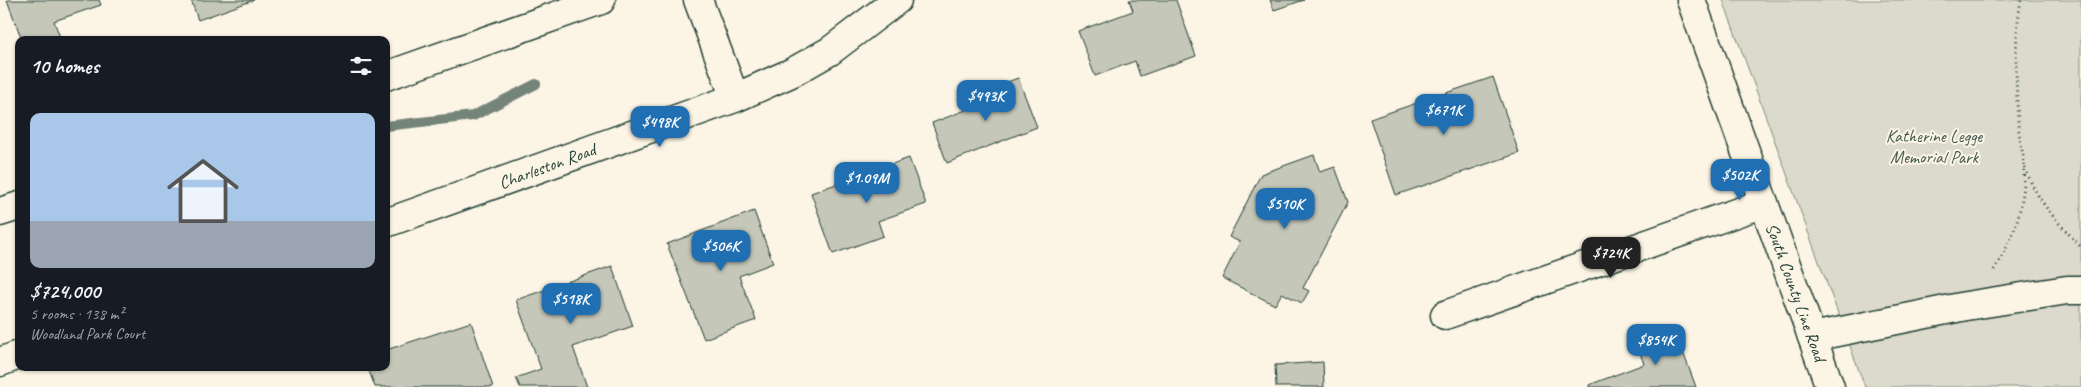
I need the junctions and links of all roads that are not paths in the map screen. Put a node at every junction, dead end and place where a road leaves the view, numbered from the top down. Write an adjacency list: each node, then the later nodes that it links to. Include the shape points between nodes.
1 (601, 0): 5 (street)
2 (698, 0): 6 (street)
3 (897, 0): 6 (street, Charleston Road, via 830,50 793,72)
4 (1691, 0): 7 (street, South County Line Road)
5 (390, 75)
6 (735, 98): 10 (street, Charleston Road)
7 (1764, 202): 12 (street); 13 (street, South County Line Road)
8 (15, 207): 9 (street)
9 (0, 212)
10 (390, 223)
11 (2081, 290): 13 (street, via 1966,306)
12 (1445, 315)
13 (1812, 337): 16 (street, South County Line Road)
14 (15, 356): 15 (street)
15 (0, 362)
16 (1830, 387)

